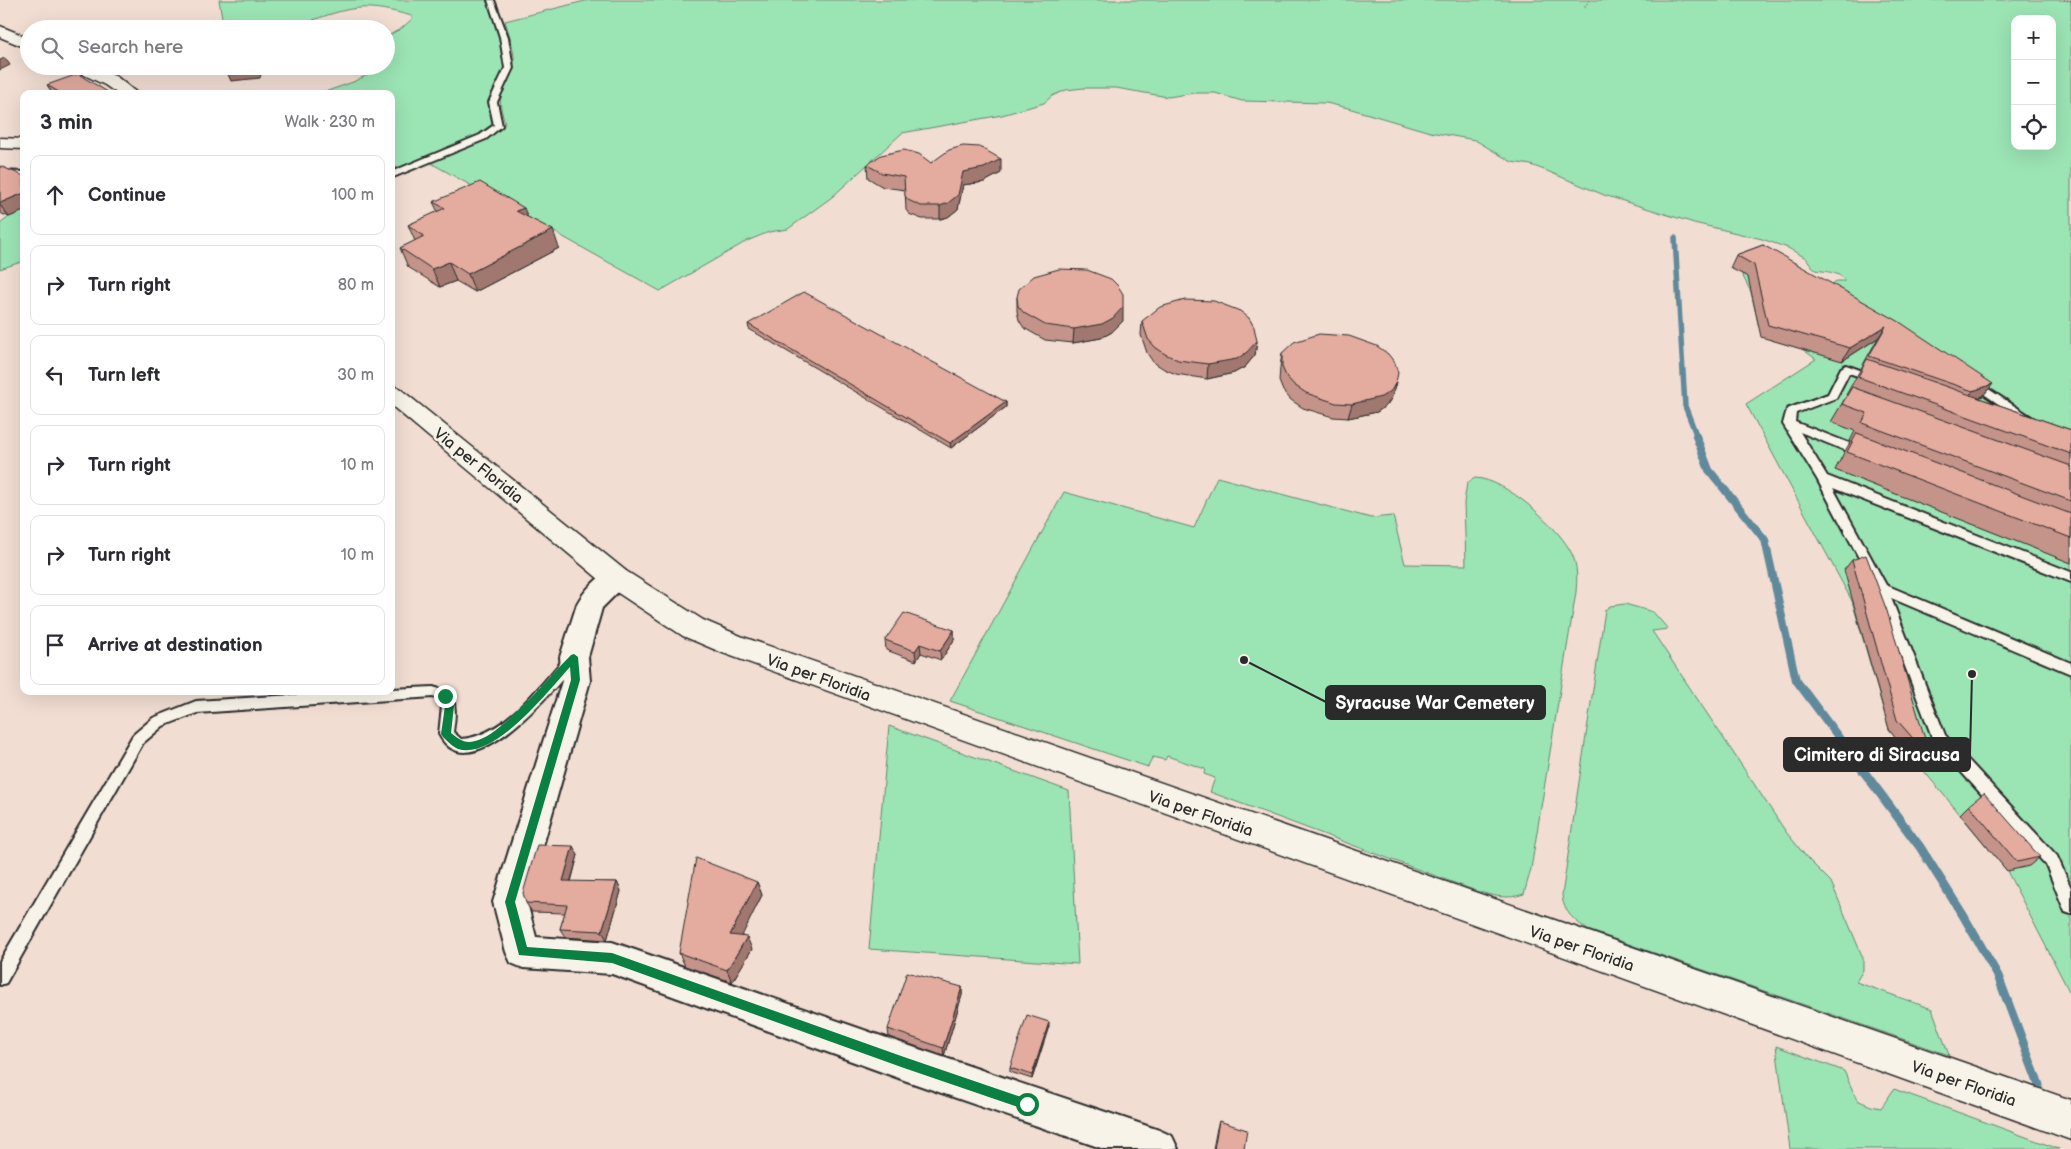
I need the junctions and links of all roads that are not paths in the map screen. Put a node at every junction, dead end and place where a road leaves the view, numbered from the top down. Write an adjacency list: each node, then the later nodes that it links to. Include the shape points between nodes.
1 (491, 0): 8 (lane, via 504,37 509,68 493,102 498,126 483,137)
2 (0, 31): 3 (main road)
3 (20, 40)
4 (98, 75): 5 (main road)
5 (124, 90)
6 (0, 142): 7 (main road)
7 (20, 144)
8 (395, 173)
9 (0, 174): 10 (lane)
10 (20, 175)
11 (1967, 378): 15 (lane)
12 (1883, 382): 14 (lane, via 1846,368 1837,397 1791,411)
13 (395, 396): 19 (main road, Via per Floridia)
14 (1789, 424): 16 (lane); 17 (lane)
15 (2039, 426)
16 (1871, 456)
17 (1823, 479): 18 (lane); 20 (lane)
18 (2071, 577)
19 (616, 578): 21 (street, via 590,604); 27 (main road, Via per Floridia, via 693,628 796,669)
20 (1881, 588): 22 (lane); 25 (lane, via 1939,738 2052,861)
21 (574, 657): 23 (lane, via 519,716 478,745 459,745 446,734 449,706 445,696 433,692); 28 (street, via 576,680 510,902 523,952 612,958)
22 (2071, 669)
23 (395, 694)
24 (386, 695): 26 (lane, via 196,707 158,722 138,739)
25 (2071, 907)
26 (0, 977)
27 (2071, 1120)
28 (1159, 1149)

